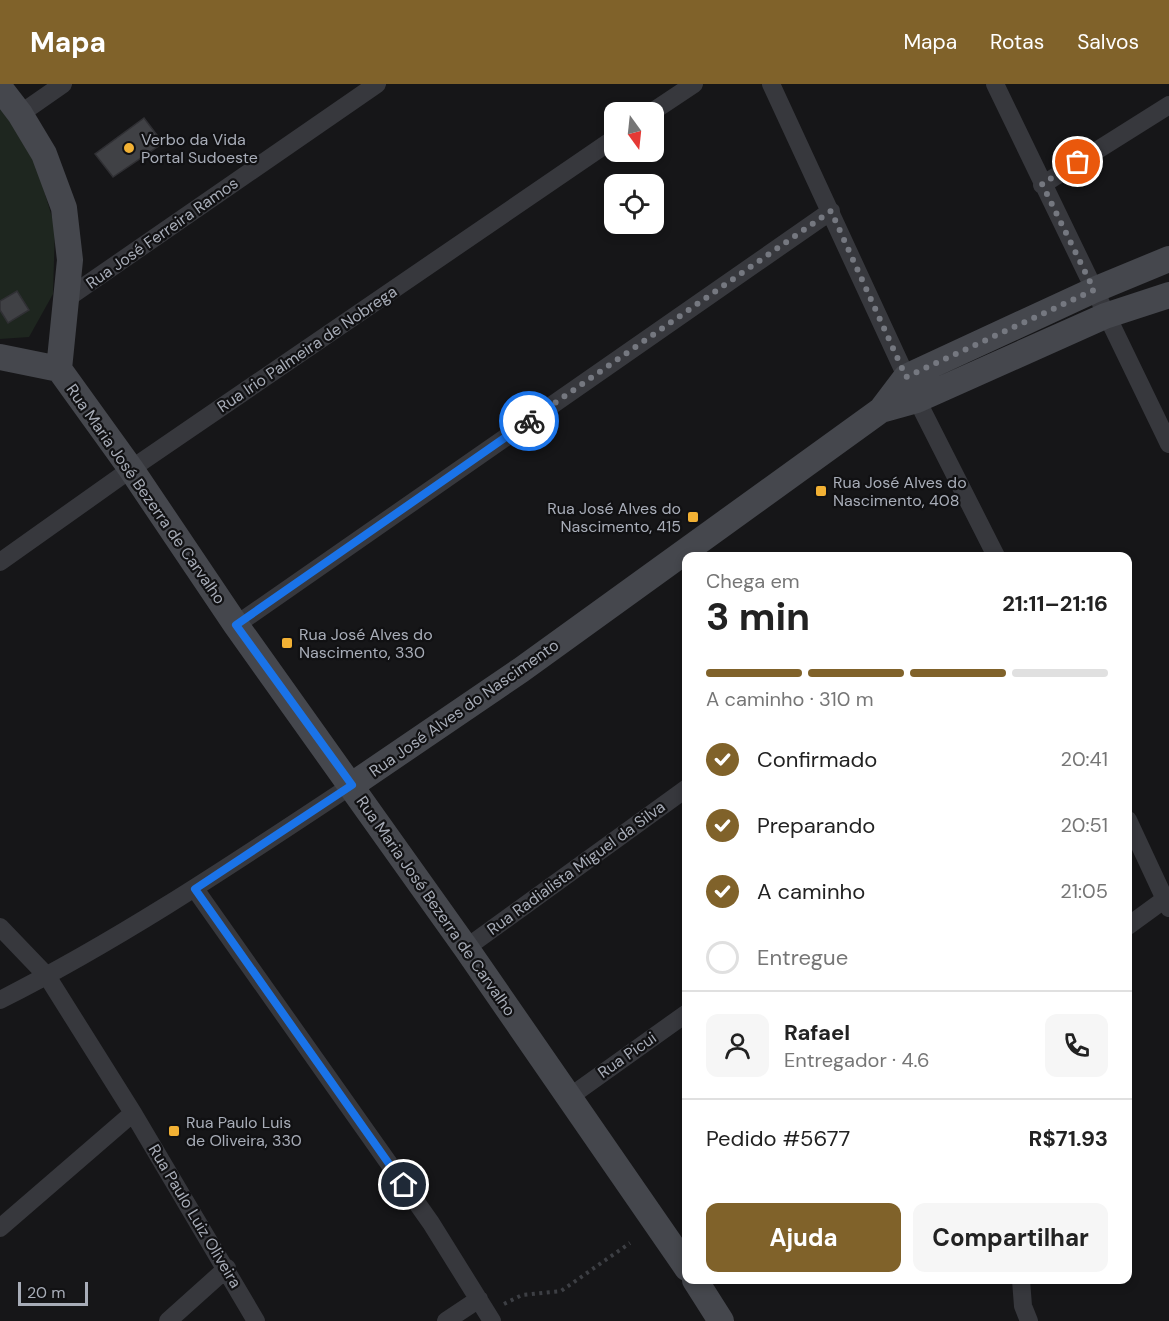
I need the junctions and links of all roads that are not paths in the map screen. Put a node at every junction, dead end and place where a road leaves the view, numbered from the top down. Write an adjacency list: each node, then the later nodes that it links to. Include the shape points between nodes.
1 (63, 84): 9 (street)
2 (377, 84): 16 (street, Rua José Ferreira Ramos)
3 (694, 84): 7 (street)
4 (771, 84): 12 (street)
5 (995, 84): 11 (street)
6 (0, 88): 9 (street, Rua Maria José Bezerra de Carvalho)
7 (664, 104)
8 (1169, 105): 11 (street)
9 (20, 114): 16 (street, Rua Maria José Bezerra de Carvalho, via 44,154 64,208 70,260)
10 (604, 146): 24 (street, Rua Irio Palmeira de Nobrega)
11 (1042, 184): 14 (street)
12 (831, 211): 20 (street); 29 (street)
13 (1169, 259): 14 (street)
14 (1094, 290): 17 (street); 20 (street)
15 (1169, 295): 17 (street)
16 (66, 299): 19 (street, Rua Maria José Bezerra de Carvalho)
17 (1105, 316): 21 (street); 23 (street)
18 (0, 357): 19 (street, Rua Maria José Bezerra de Carvalho)
19 (59, 369): 24 (street, Rua Maria José Bezerra de Carvalho)
20 (906, 377): 21 (street); 22 (street, Rua José Alves do Nascimento)
21 (917, 400): 22 (street, Rua José Alves do Nascimento); 26 (street)
22 (881, 410): 25 (street, Rua José Alves do Nascimento)
23 (1169, 444)
24 (131, 469): 28 (street, Rua Irio Palmeira de Nobrega); 29 (street, Rua Maria José Bezerra de Carvalho)
25 (684, 552)
26 (994, 552)
27 (682, 554): 30 (street, Rua José Alves do Nascimento)
28 (0, 562)
29 (236, 625): 30 (street, Rua Maria José Bezerra de Carvalho)
30 (352, 785): 34 (street, Rua José Alves do Nascimento); 38 (street, Rua Maria José Bezerra de Carvalho)
31 (682, 792): 38 (street, Rua Radialista Miguel da Silva)
32 (1132, 826): 33 (street)
33 (1163, 876): 35 (street)
34 (195, 889): 39 (street, Rua José Alves do Nascimento); 49 (street, via 431,1223)
35 (1167, 904): 36 (street)
36 (1132, 924)
37 (0, 927): 39 (street, Rua Paulo Luiz Oliveira)
38 (466, 948): 42 (street, Rua Maria José Bezerra de Carvalho)
39 (47, 976): 40 (street, Rua José Alves do Nascimento); 43 (street, Rua Paulo Luiz Oliveira)
40 (0, 1000)
41 (682, 1017): 42 (street, Rua Picui)
42 (568, 1098): 45 (street, Rua Maria José Bezerra de Carvalho)
43 (133, 1113): 44 (street); 46 (street, Rua Paulo Luiz Oliveira)
44 (0, 1228)
45 (682, 1253)
46 (227, 1268): 50 (street); 51 (street, Rua Paulo Luiz Oliveira)
47 (698, 1284): 53 (street)
48 (1021, 1284): 54 (street)
49 (486, 1311): 52 (street)
50 (168, 1321)
51 (256, 1321)
52 (446, 1321)
53 (721, 1321)
54 (1029, 1321)

